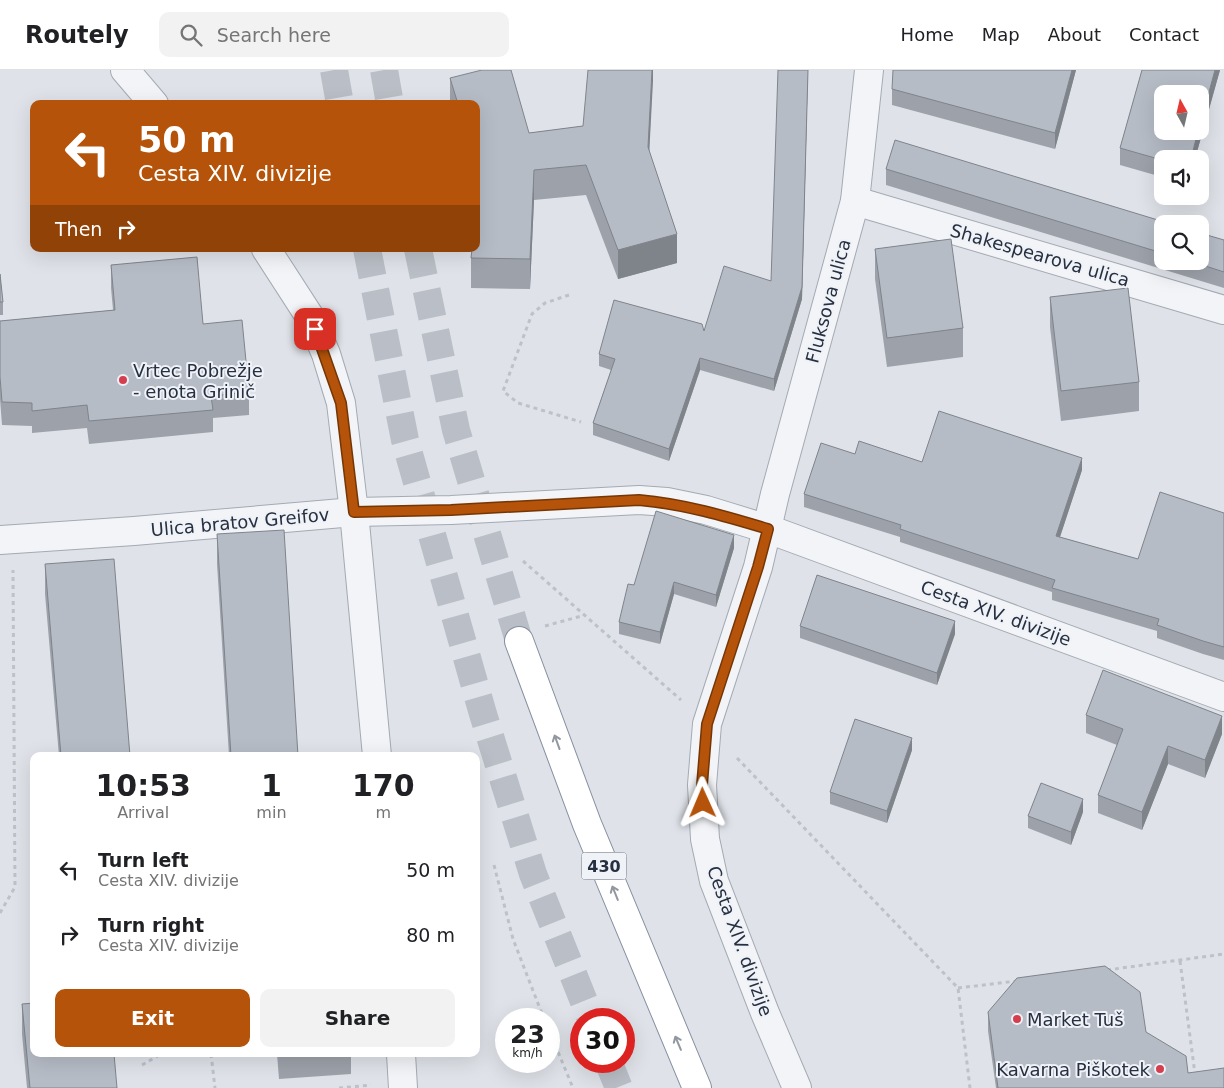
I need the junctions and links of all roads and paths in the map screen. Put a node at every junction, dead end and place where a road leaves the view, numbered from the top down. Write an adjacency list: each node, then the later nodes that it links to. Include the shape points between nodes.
1 (125, 70): 3 (street)
2 (869, 70): 4 (street, Fluksova ulica)
3 (151, 100)
4 (855, 201): 7 (street, Shakespearova ulica); 10 (street, Fluksova ulica)
5 (268, 252): 9 (street, via 310,317 326,354 341,403)
6 (569, 295): 8 (path, via 545,302 532,314 503,391 518,403)
7 (1224, 310)
8 (581, 422)
9 (354, 512): 10 (street, Cesta XIV. divizije, via 639,500 706,510); 11 (street, Ulica bratov Greifov, via 134,532); 18 (street, Ulica bratov Greifov)
10 (768, 529): 16 (street, Cesta XIV. divizije); 17 (street, Cesta XIV. divizije)
11 (6, 539): 20 (path, via 15,887)
12 (523, 562): 13 (path)
13 (585, 614): 14 (path); 17 (path)
14 (543, 626)
15 (519, 641): 36 (highway, 430, one-way to 15, via 587,824)
16 (1224, 697)
17 (707, 724): 25 (path); 37 (street, Cesta XIV. divizije, via 702,785 705,839 714,881)
18 (377, 752)
19 (494, 865): 26 (path, via 513,939)
20 (0, 913)
21 (1224, 954): 22 (path)
22 (1180, 961): 23 (path); 32 (path)
23 (1105, 970)
24 (1026, 980): 25 (path)
25 (958, 988): 38 (path)
26 (540, 1008)
27 (157, 1057): 31 (path)
28 (211, 1057): 33 (path)
29 (401, 1057): 34 (street)
30 (560, 1057): 35 (path)
31 (142, 1065)
32 (1196, 1078)
33 (215, 1088)
34 (403, 1088)
35 (573, 1088)
36 (697, 1088)
37 (798, 1088)
38 (970, 1088)

